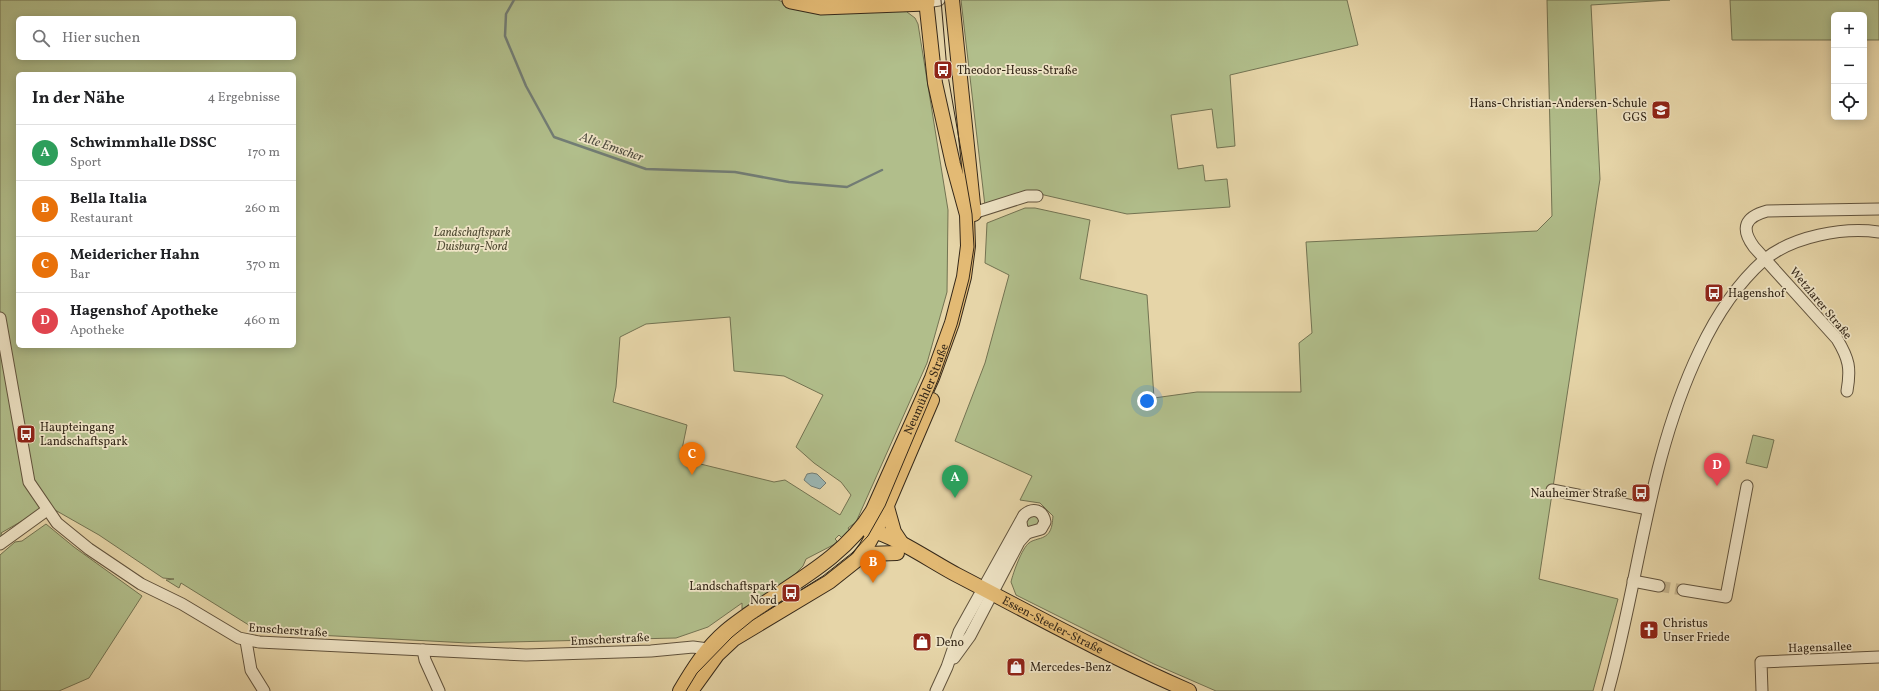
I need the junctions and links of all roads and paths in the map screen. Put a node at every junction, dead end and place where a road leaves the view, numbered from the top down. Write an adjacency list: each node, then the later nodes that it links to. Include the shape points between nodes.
1 (791, 0): 3 (highway, via 821,6)
2 (952, 0): 6 (main road, Neumühler Straße)
3 (930, 1): 6 (main road, Neumühler Straße, via 935,83 953,164)
4 (1037, 196): 6 (street, via 1027,196)
5 (1879, 209): 8 (street, Wetzlarer Straße, via 1767,210 1756,214 1746,225 1747,237)
6 (970, 215): 13 (main road, Neumühler Straße, via 976,246 958,326 919,434); 17 (main road, Neumühler Straße, via 966,262 952,323 929,385)
7 (1879, 232): 8 (street, via 1832,232 1808,238)
8 (1766, 259): 10 (street, Wetzlarer Straße, via 1837,339 1849,364); 14 (street, via 1736,289 1705,339 1669,426)
9 (0, 318): 15 (street, Emscherstraße, via 29,482)
10 (1847, 391)
11 (1748, 486): 25 (street, via 1726,597)
12 (1552, 490): 14 (street)
13 (887, 507): 19 (main road, Neumühler Straße); 21 (main road)
14 (1648, 509): 23 (street)
15 (47, 510): 20 (street); 27 (street, Emscherstraße, via 68,533 125,574)
16 (1021, 522): 18 (street, via 1022,529); 18 (street, via 1030,511 1038,510 1044,515 1045,522 1041,529); 26 (street)
17 (862, 529): 19 (main road, Essen-Steeler-Straße); 29 (main road, Neumühler Straße, via 831,557 725,632)
18 (1027, 533): 26 (street, via 1018,542)
19 (874, 535): 21 (main road, Essen-Steeler-Straße); 22 (main road, Neumühler Straße)
20 (0, 544)
21 (901, 549): 22 (main road, via 868,554); 26 (main road, Essen-Steeler-Straße, via 921,562 939,566)
22 (858, 559): 29 (main road, Neumühler Straße, via 824,586)
23 (1633, 581): 24 (street); 37 (street)
24 (1659, 586)
25 (1683, 590)
26 (988, 591): 35 (street, via 959,632); 36 (main road, Essen-Steeler-Straße, via 1149,674)
27 (246, 641): 28 (street, Emscherstraße); 31 (street, via 252,670)
28 (423, 650): 29 (street, Emscherstraße, via 526,656 651,651 684,647); 32 (street)
29 (712, 652): 33 (main road, Neumühler Straße, via 694,667); 34 (main road, Neumühler Straße)
30 (1879, 657): 38 (street, Hagensallee, via 1761,662)
31 (264, 691)
32 (439, 691)
33 (680, 691)
34 (691, 691)
35 (936, 691)
36 (1189, 691)
37 (1608, 691)
38 (1762, 691)

